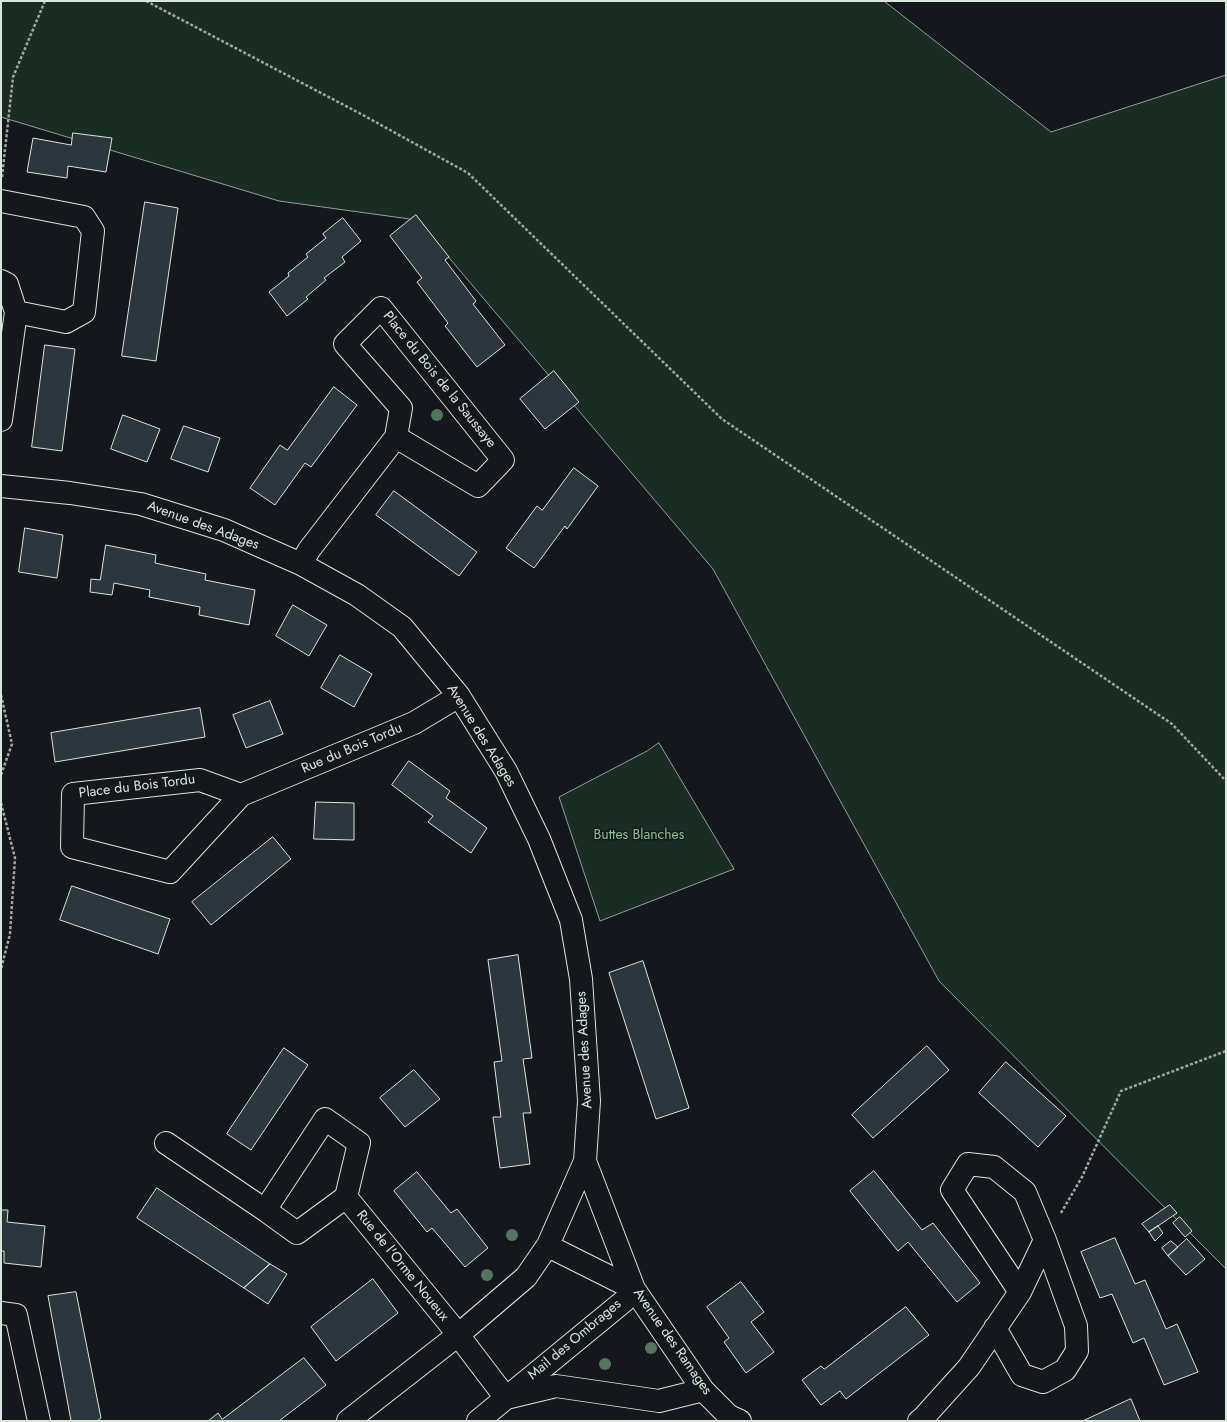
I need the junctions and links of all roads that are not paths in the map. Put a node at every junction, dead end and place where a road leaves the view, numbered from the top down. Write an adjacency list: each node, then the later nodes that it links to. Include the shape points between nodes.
1 (1, 201): 3 (street, via 84,217 93,231 84,312 66,322)
2 (1, 281): 3 (street, via 7,284)
3 (16, 312): 4 (street)
4 (1, 420)
5 (396, 437): 5 (street, Place du Bois de la Saussaye, via 478,486 503,460 381,308 345,344 401,408); 7 (street)
6 (1, 486): 7 (street, Avenue des Adages, via 140,504 224,530)
7 (301, 564): 8 (street, Avenue des Adages, via 357,595 402,627)
8 (459, 696): 9 (street, Rue du Bois Tordu, via 414,723); 11 (street, Avenue des Adages, via 506,770 539,839 570,920 581,979 589,1101)
9 (241, 795): 9 (street, Place du Bois Tordu, via 170,872 72,847 73,794 200,780)
10 (166, 1143): 13 (street)
11 (585, 1161): 15 (street); 16 (street, Avenue des Ramages)
12 (346, 1197): 13 (street, via 297,1233); 13 (street, via 359,1143 325,1119); 20 (street, Rue de l'Orme Noueux)
13 (265, 1210)
14 (1045, 1240): 17 (street); 17 (street, via 1025,1192 994,1167 968,1164 952,1190); 19 (street, via 1076,1326 1077,1351 1065,1370 1043,1382 1022,1375)
15 (548, 1245): 16 (street, Mail des Ombrages); 20 (street, via 526,1277)
16 (634, 1289): 21 (street, Avenue des Ramages); 22 (street, Mail des Ombrages, via 624,1301)
17 (1020, 1292): 19 (street)
18 (1, 1313): 24 (street, via 16,1315)
19 (995, 1328): 23 (street, via 969,1366)
20 (458, 1335): 22 (street, Rue de l'Orme Noueux); 25 (street)
21 (703, 1390): 22 (street, via 659,1401 556,1386); 27 (street, Avenue des Ramages, via 729,1416)
22 (506, 1398): 26 (street, Mail des Ombrages)
23 (921, 1420)
24 (39, 1421)
25 (348, 1421)
26 (478, 1421)
27 (740, 1421)

